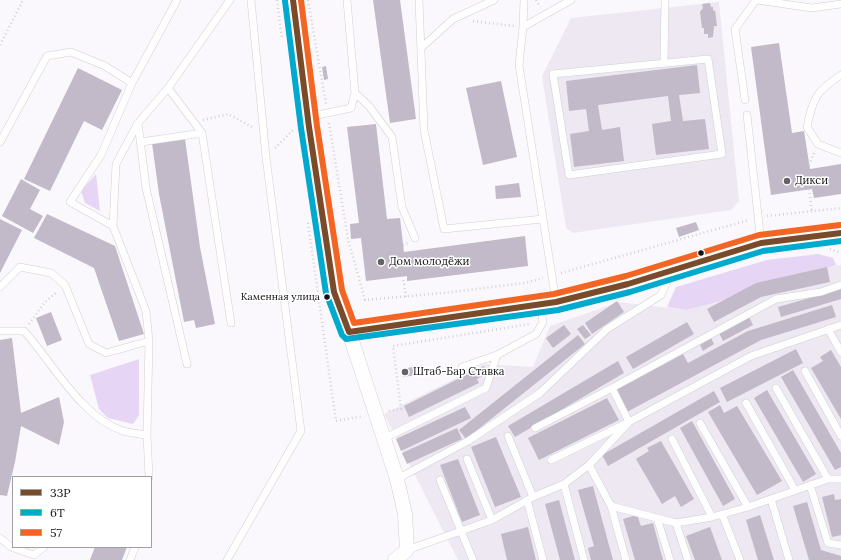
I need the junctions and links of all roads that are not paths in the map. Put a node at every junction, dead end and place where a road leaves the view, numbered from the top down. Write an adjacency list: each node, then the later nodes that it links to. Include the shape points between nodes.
1 (177, 0): 17 (lane)
2 (230, 0): 18 (lane)
3 (251, 0): 89 (lane, via 266,157 300,430)
4 (293, 0): 22 (street)
5 (347, 0): 19 (lane)
6 (419, 0): 14 (lane)
7 (494, 0): 14 (lane, via 453,19)
8 (524, 0): 13 (lane)
9 (571, 0): 13 (lane)
10 (665, 0): 15 (lane)
11 (757, 0): 12 (lane, via 812,8); 20 (lane, via 735,29)
12 (841, 4)
13 (523, 27): 28 (lane, via 519,65)
14 (421, 48): 28 (lane, via 424,130 444,229)
15 (664, 63): 15 (lane, via 553,74 569,175 722,154 708,59)
16 (841, 74): 27 (lane, via 822,88 812,103 807,127 818,144)
17 (132, 83): 25 (lane, via 105,66 71,52 47,56); 29 (lane, via 101,155 70,202)
18 (168, 88): 23 (lane); 24 (lane)
19 (355, 93): 22 (lane, via 351,108); 31 (lane, via 369,106 392,137 402,207)
20 (745, 100)
21 (747, 115): 32 (lane)
22 (308, 117): 42 (street, via 334,292)
23 (138, 123): 26 (lane); 29 (lane, via 116,164)
24 (202, 133): 26 (lane); 38 (lane)
25 (0, 142)
26 (141, 142): 46 (lane, via 146,188)
27 (841, 153)
28 (543, 219): 36 (lane)
29 (113, 226): 43 (lane, via 146,312)
30 (841, 233): 32 (street)
31 (415, 238)
32 (761, 243): 33 (street)
33 (672, 270): 36 (street); 64 (lane, via 661,294 607,329 540,393 468,441)
34 (841, 285): 49 (lane, via 821,292 776,299)
35 (0, 287): 43 (lane, via 20,267 50,273 65,285 89,344 106,353)
36 (556, 302): 37 (street)
37 (540, 305): 42 (street); 45 (lane, via 543,322 536,334)
38 (231, 323)
39 (841, 325): 40 (lane)
40 (828, 329): 44 (lane); 52 (lane, via 751,356)
41 (0, 331): 55 (lane, via 24,331 83,406 123,431)
42 (349, 332): 59 (street)
43 (149, 341): 55 (lane)
44 (841, 352)
45 (497, 355): 47 (lane); 59 (lane, via 486,388)
46 (186, 364)
47 (462, 368)
48 (805, 371): 57 (lane)
49 (612, 388): 52 (lane); 54 (lane)
50 (776, 388): 65 (lane)
51 (746, 402): 70 (lane)
52 (629, 422): 61 (lane); 62 (lane)
53 (700, 423): 74 (lane)
54 (535, 428)
55 (147, 436): 63 (lane)
56 (508, 436): 71 (lane)
57 (841, 436)
58 (672, 439): 76 (lane)
59 (383, 440): 64 (street)
60 (467, 458): 78 (lane)
61 (551, 460)
62 (589, 465): 68 (lane); 73 (lane)
63 (149, 476)
64 (397, 479): 87 (street, via 405,514)
65 (828, 479): 66 (lane); 69 (lane)
66 (841, 479)
67 (440, 480): 80 (lane)
68 (564, 484): 71 (lane); 93 (lane)
69 (810, 485): 70 (lane); 82 (lane, via 828,543)
70 (795, 490): 72 (lane)
71 (530, 498): 78 (lane); 92 (lane)
72 (771, 499): 74 (lane); 98 (lane)
73 (611, 506): 77 (lane); 94 (lane)
74 (748, 507): 75 (lane)
75 (722, 514): 76 (lane); 97 (lane)
76 (712, 517): 79 (lane)
77 (657, 518): 79 (lane); 95 (lane)
78 (492, 520): 80 (lane)
79 (676, 523): 96 (lane)
80 (461, 531): 87 (lane); 91 (lane)
81 (0, 538): 83 (lane)
82 (841, 545)
83 (12, 547)
84 (14, 548): 85 (lane, via 34,555)
85 (43, 548)
86 (135, 548): 88 (lane)
87 (407, 550): 90 (street)
88 (130, 560)
89 (227, 560)
90 (395, 560)
91 (473, 560)
92 (542, 560)
93 (584, 560)
94 (626, 560)
95 (670, 560)
96 (688, 560)
97 (740, 560)
98 (789, 560)

